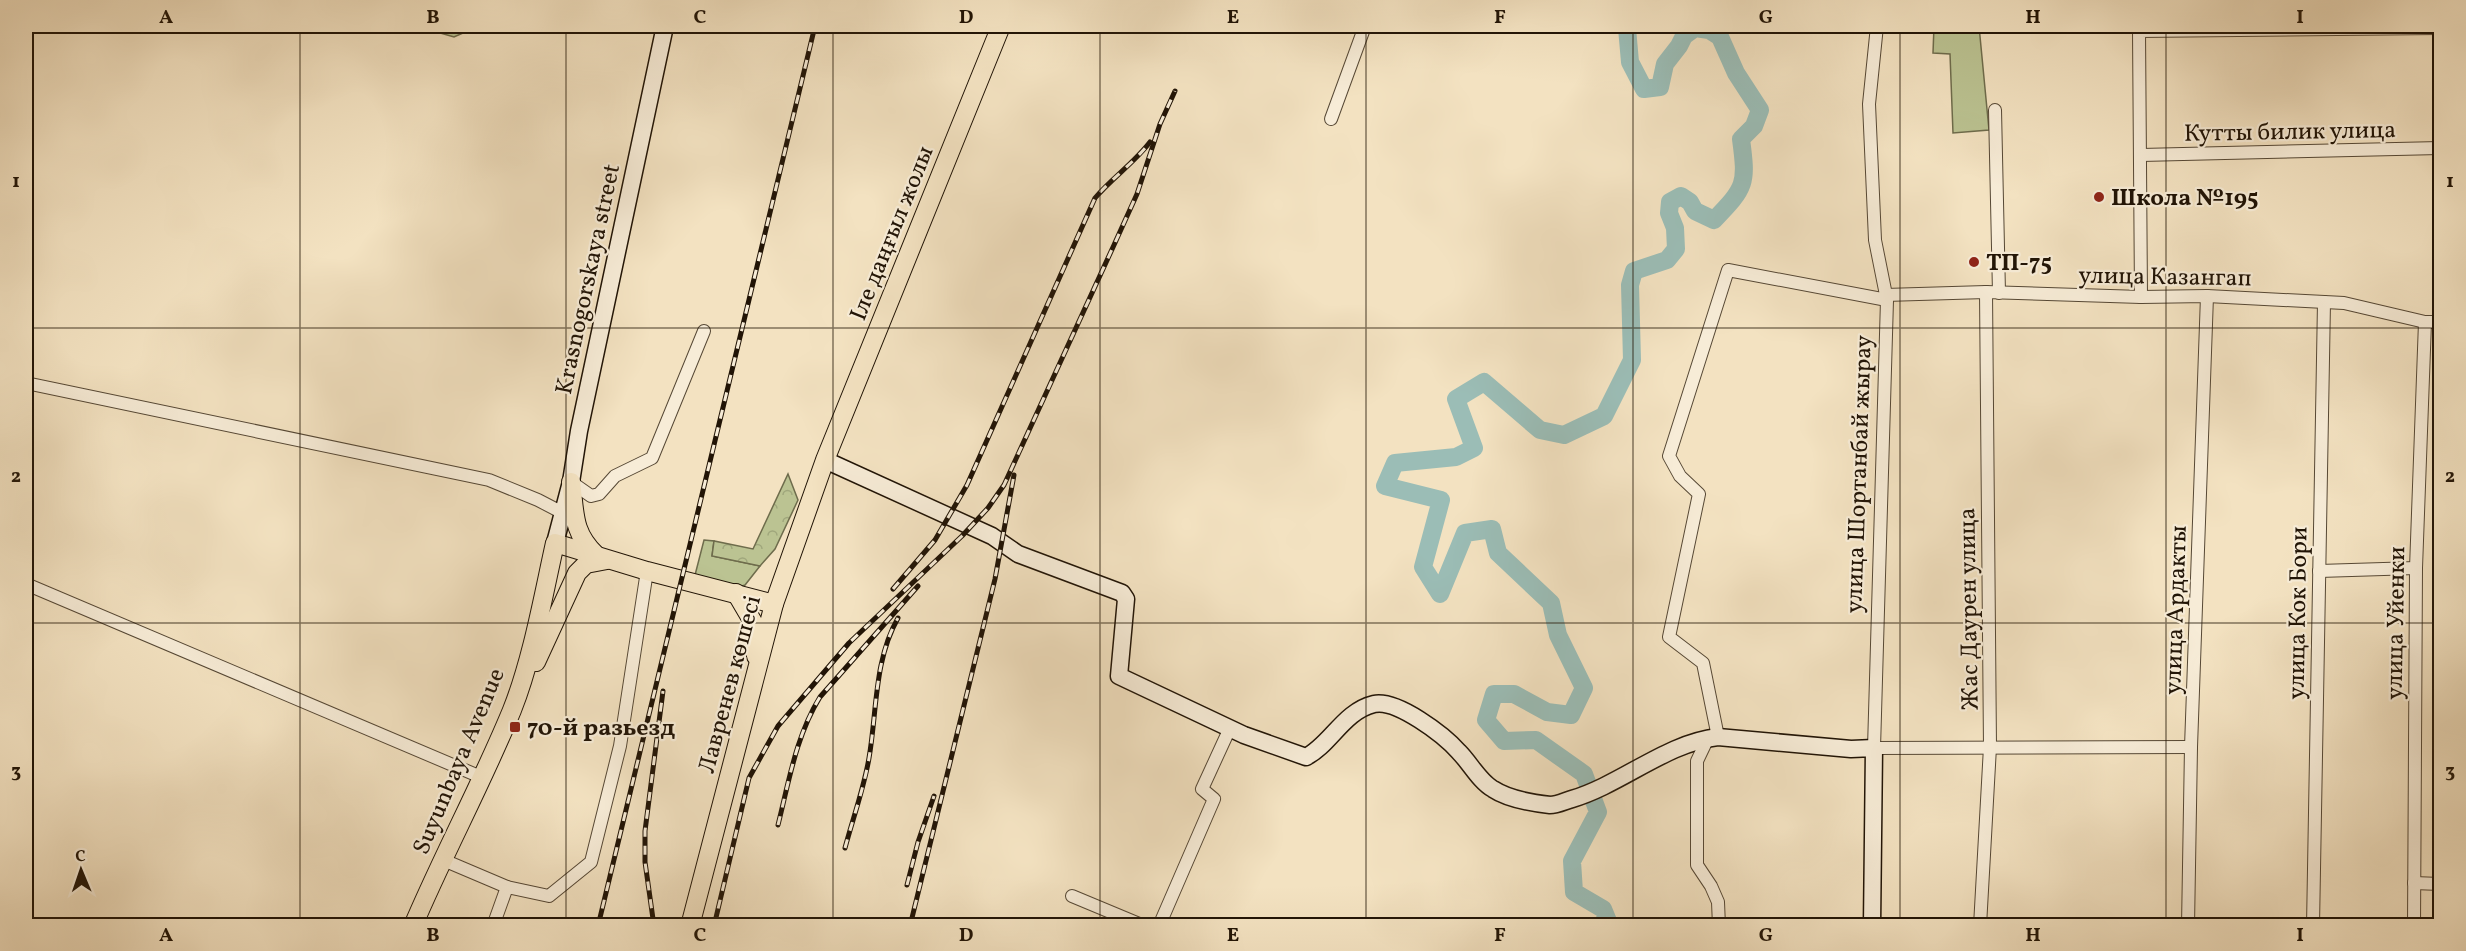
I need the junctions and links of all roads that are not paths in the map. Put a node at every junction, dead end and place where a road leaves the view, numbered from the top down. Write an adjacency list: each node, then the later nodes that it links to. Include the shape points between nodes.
1 (665, 26): 23 (street, Krasnogorskaya street)
2 (1000, 26): 22 (main road, Іле даңғыл жолы)
3 (1365, 26): 8 (street)
4 (1877, 26): 15 (street, улица Шортанбай жырау, via 1869,104 1875,240)
5 (2140, 28): 6 (street); 10 (street)
6 (2440, 28)
7 (1995, 110): 13 (street, Жас Даурен улица)
8 (1331, 119)
9 (2440, 148): 10 (street, Кутты билик улица)
10 (2141, 155): 16 (street)
11 (2440, 233): 12 (street)
12 (2440, 239)
13 (1993, 292): 15 (street, улица Казангап); 16 (street, улица Казангап); 37 (street, Жас Даурен улица)
14 (2207, 296): 16 (street, улица Казангап); 17 (street, улица Казангап); 38 (street, улица Ардакты)
15 (1886, 297): 36 (street, улица Казангап, via 1728,270 1669,456 1680,476 1699,494 1669,637 1703,663); 39 (street, улица Шортанбай жырау)
16 (2141, 297)
17 (2324, 302): 18 (street, улица Казангап); 28 (street, улица Кок Бори)
18 (2425, 321): 19 (street, улица Казангап); 27 (street, улица Уйенки)
19 (2440, 321)
20 (704, 331): 23 (street, via 651,458 615,476 599,494 591,496)
21 (26, 383): 24 (street, via 489,480)
22 (825, 460): 32 (main road, Лавренев көшесі); 35 (street, via 992,536 1018,554 1122,593 1126,599 1119,676)
23 (571, 482): 24 (street, Krasnogorskaya street); 26 (main road, via 577,530 583,542)
24 (563, 513): 25 (street, Krasnogorskaya street)
25 (555, 543): 26 (main road); 34 (main road, Suyunbaya Avenue)
26 (602, 558): 29 (main road); 34 (main road, via 586,564 577,573)
27 (2416, 568): 28 (street); 42 (street, улица Уйенки)
28 (2319, 570): 55 (street, улица Кок Бори)
29 (647, 571): 31 (main road); 44 (street, via 620,746 591,862 549,896)
30 (26, 584): 40 (street)
31 (736, 593): 32 (main road); 33 (main road, via 753,622)
32 (774, 604): 33 (main road, Лавренев көшесі)
33 (756, 677): 48 (main road, Лавренев көшесі)
34 (512, 709): 40 (main road, Suyunbaya Avenue)
35 (1230, 728): 36 (street, via 1306,757 1357,713 1373,704 1389,704 1457,749 1491,789 1515,799 1552,805 1589,793 1689,743); 50 (street, via 1202,789 1214,799)
36 (1713, 738): 39 (street); 51 (street, via 1697,761 1697,865 1718,902)
37 (1990, 747): 38 (street); 39 (street); 53 (street, Жас Даурен улица)
38 (2191, 747): 54 (street, улица Ардакты)
39 (1875, 748): 52 (street, улица Шортанбай жырау)
40 (481, 777): 41 (main road, Suyunbaya Avenue)
41 (441, 859): 44 (street); 46 (main road, Suyunbaya Avenue)
42 (2414, 883): 43 (street); 56 (street, улица Уйенки)
43 (2440, 884)
44 (507, 887): 47 (street)
45 (1072, 896): 49 (street)
46 (413, 926)
47 (492, 926)
48 (690, 926)
49 (1144, 926)
50 (1159, 926)
51 (1719, 926)
52 (1872, 926)
53 (1980, 926)
54 (2188, 926)
55 (2313, 926)
56 (2414, 926)

